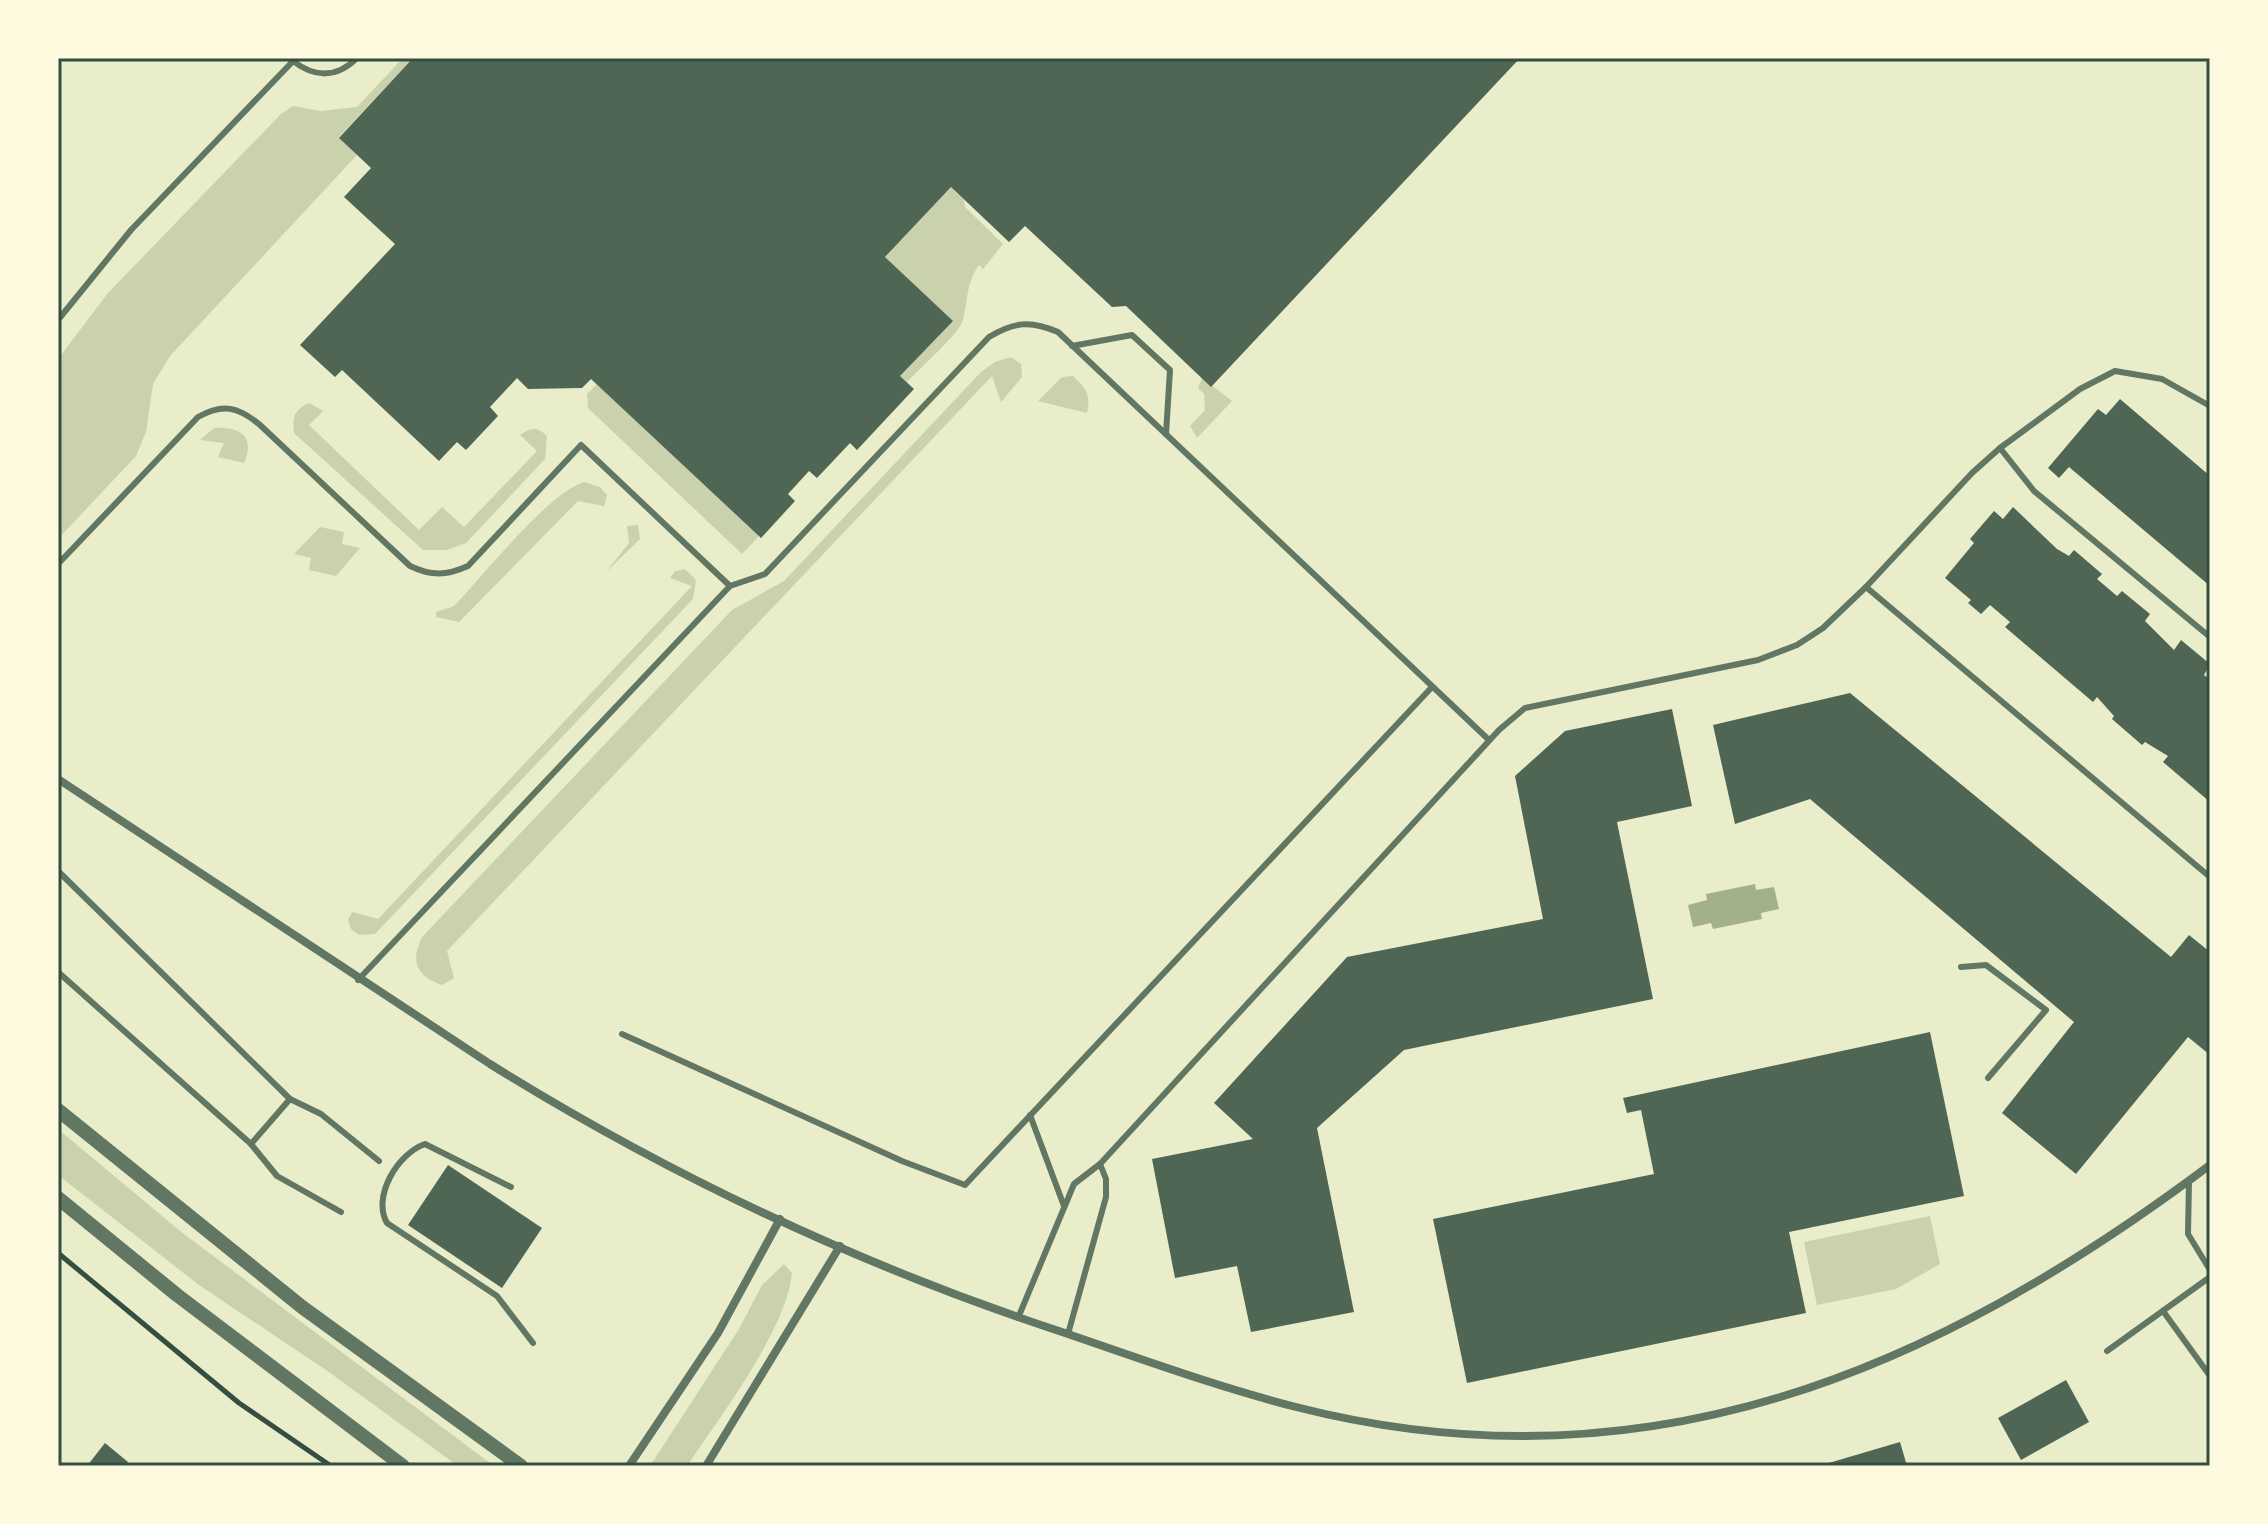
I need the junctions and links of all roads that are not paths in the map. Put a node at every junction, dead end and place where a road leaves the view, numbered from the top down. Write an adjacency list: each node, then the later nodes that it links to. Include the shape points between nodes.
1 (357, 58): 2 (lane, via 334,74 307,72)
2 (295, 60): 3 (lane, via 131,230)
3 (58, 320)
4 (1072, 346): 6 (lane); 6 (lane, via 1132,335 1170,370); 9 (lane, via 1058,332 1024,322 989,337 765,574)
5 (2210, 406): 7 (lane, via 2162,379 2115,371 2080,389)
6 (1166, 434): 12 (lane)
7 (2000, 448): 10 (lane); 11 (lane, via 2034,491)
8 (58, 564): 9 (lane, via 198,417 227,406 259,424 410,566 428,574 450,574 468,566 581,445)
9 (730, 586): 19 (lane)
10 (1866, 587): 13 (lane, via 1797,645 1758,660 1525,708); 16 (lane)
11 (2210, 637)
12 (1432, 687): 13 (lane); 24 (lane)
13 (1489, 740): 27 (lane)
14 (58, 779): 19 (street)
15 (58, 871): 22 (lane)
16 (2210, 877)
17 (1961, 967): 21 (lane, via 1986,965 2046,1010)
18 (58, 972): 25 (lane)
19 (358, 980): 34 (street, via 556,1104)
20 (622, 1034): 24 (lane, via 965,1185)
21 (1988, 1078)
22 (290, 1099): 25 (lane); 26 (lane, via 321,1114)
23 (58, 1110): 45 (street, via 302,1307)
24 (1030, 1115): 32 (lane)
25 (251, 1144): 33 (lane, via 277,1176)
26 (379, 1161)
27 (1100, 1164): 32 (lane, via 1074,1184); 40 (lane, via 1106,1197)
28 (2210, 1165): 29 (street)
29 (2189, 1181): 36 (lane, via 2188,1234); 40 (street, via 2037,1280 1950,1331 1887,1360 1834,1382 1722,1414 1605,1434 1481,1436 1298,1408)
30 (511, 1187): 41 (lane, via 425,1144 409,1153 388,1184 380,1212 387,1223 497,1296)
31 (58, 1198): 44 (street, via 189,1305)
32 (1064, 1207): 39 (lane)
33 (341, 1212)
34 (780, 1219): 35 (street); 46 (street, via 718,1333)
35 (840, 1246): 39 (street); 47 (street)
36 (2210, 1270)
37 (2210, 1277): 38 (lane)
38 (2163, 1311): 42 (lane); 43 (lane)
39 (1018, 1318): 40 (street)
40 (1068, 1334)
41 (533, 1343)
42 (2107, 1351)
43 (2210, 1376)
44 (403, 1466)
45 (521, 1466)
46 (629, 1466)
47 (706, 1466)

